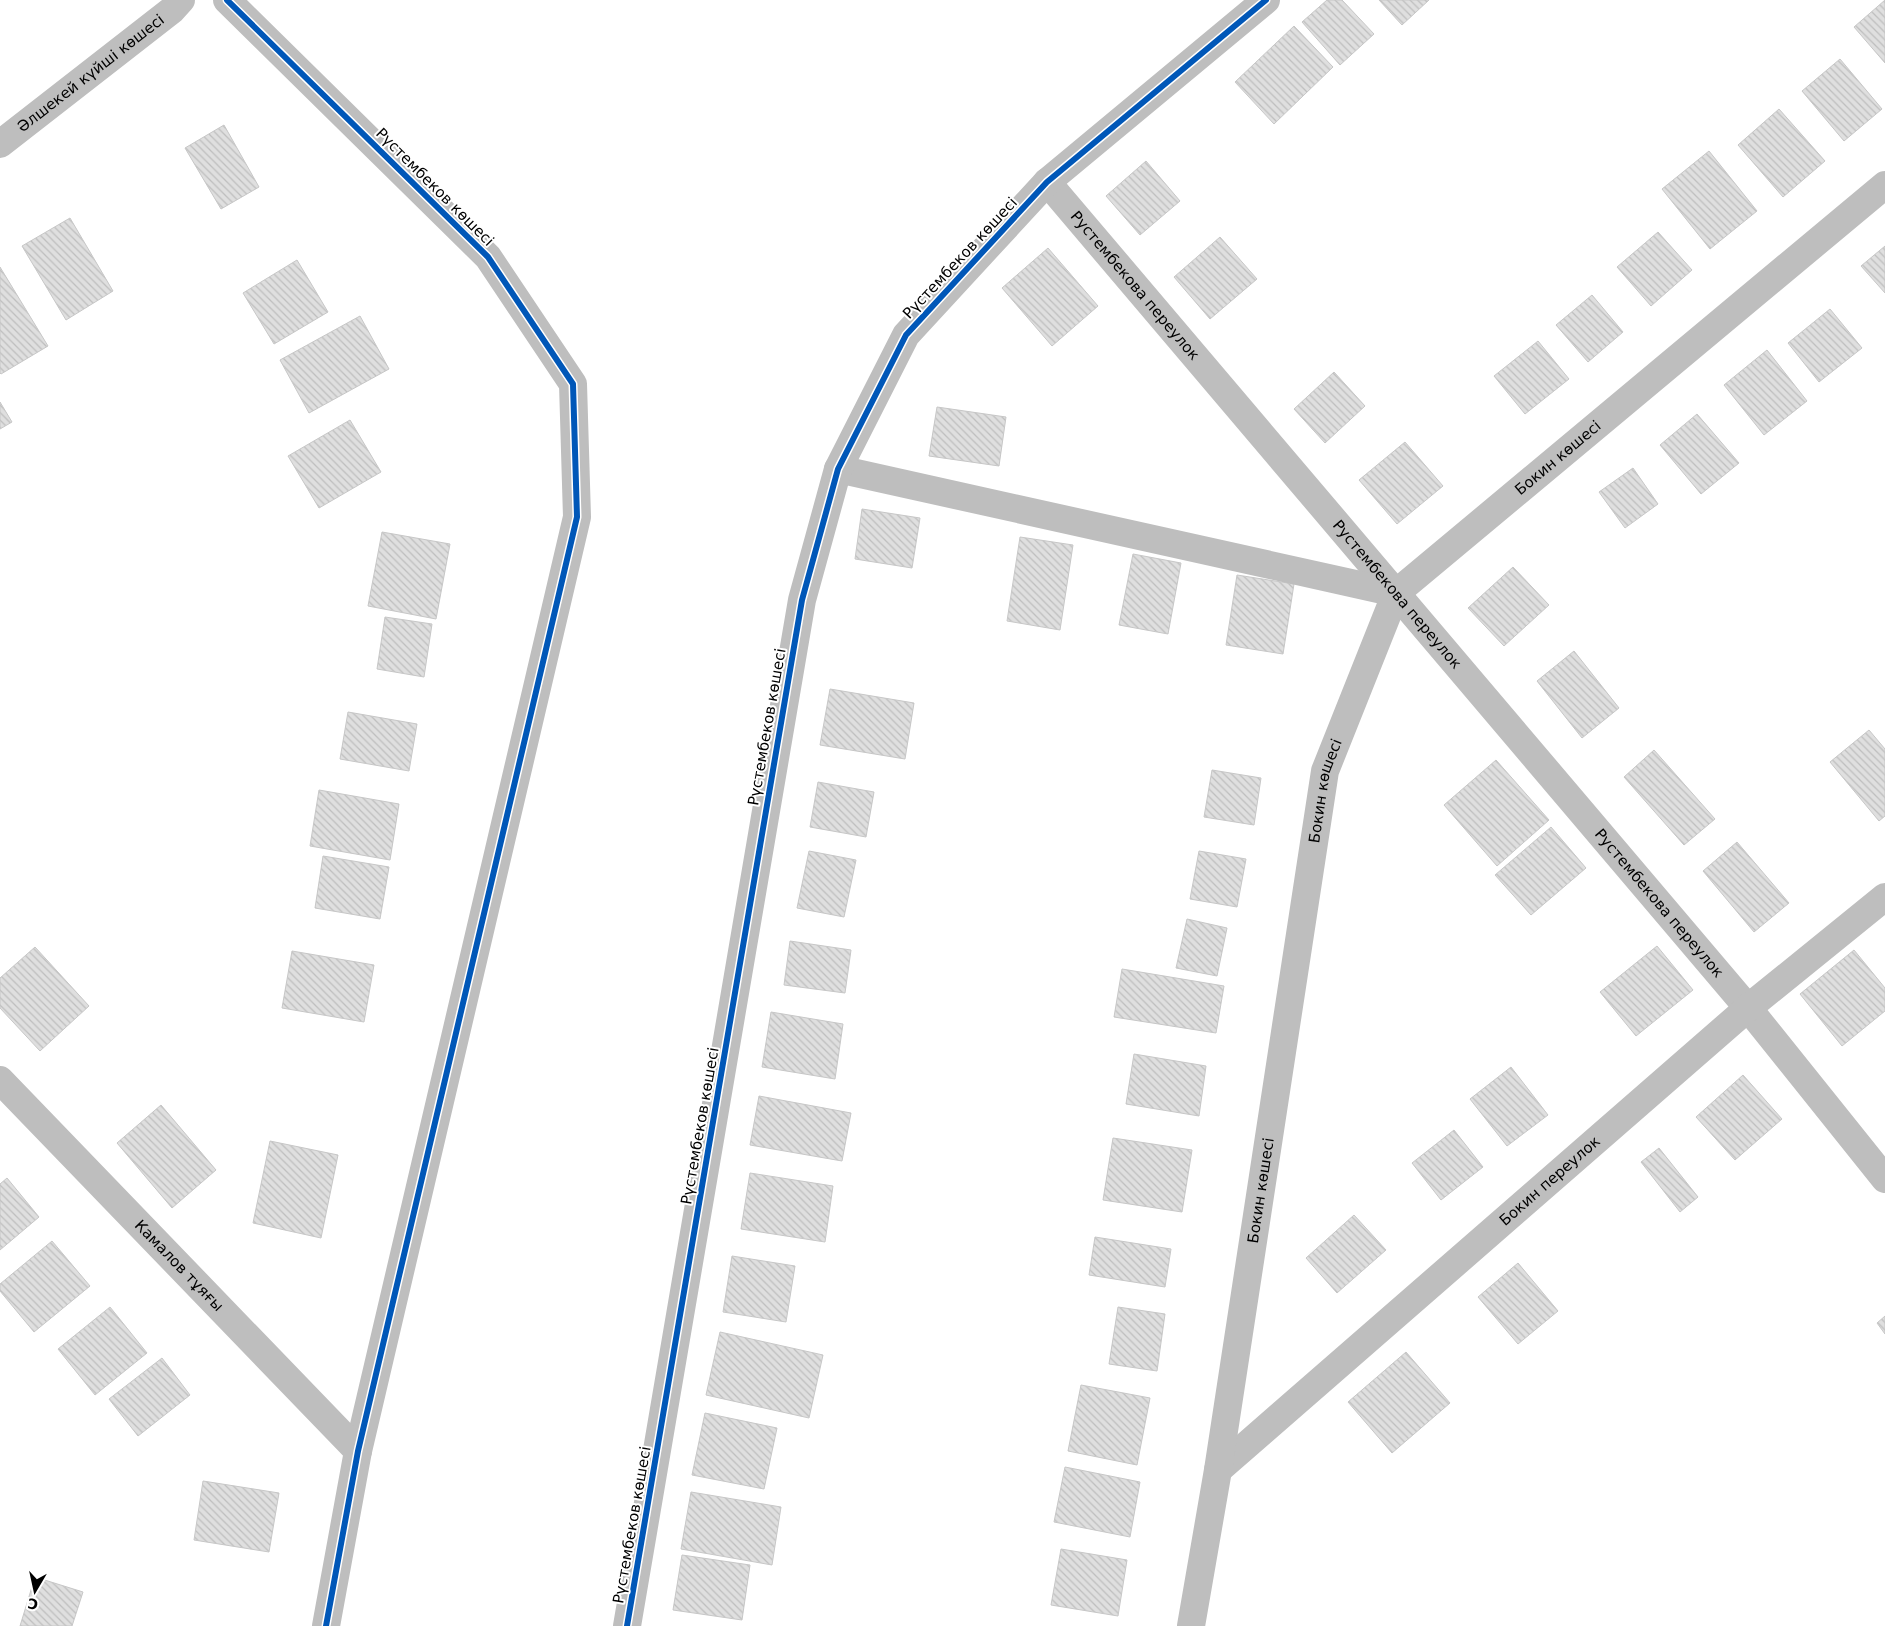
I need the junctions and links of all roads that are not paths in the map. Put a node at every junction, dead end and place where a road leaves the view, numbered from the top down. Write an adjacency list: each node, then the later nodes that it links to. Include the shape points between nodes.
1 (181, 0): 4 (street, Әлшекей күйші көшесі)
2 (227, 0): 13 (street, Рүстембеков көшесі, via 488,257 573,384 577,517)
3 (1266, 0): 5 (street, Рүстембеков көшесі)
4 (0, 144)
5 (1047, 182): 7 (street, Рүстембеков көшесі, via 906,336); 8 (street, Рустембекова переулок)
6 (1885, 185): 8 (street, Бокин көшесі)
7 (838, 468): 8 (street); 16 (street, Рүстембеков көшесі, via 802,600)
8 (1396, 592): 10 (street, Рустембекова переулок); 14 (street, Бокин көшесі, via 1325,772)
9 (1885, 897): 10 (street, Бокин переулок)
10 (1748, 1008): 12 (street, Рустембекова переулок); 14 (street, Бокин переулок)
11 (0, 1080): 13 (street, Камалов тұяғы)
12 (1885, 1179)
13 (358, 1451): 15 (street, Рүстембеков көшесі)
14 (1218, 1470): 17 (street, Бокин көшесі)
15 (326, 1626)
16 (627, 1626)
17 (1191, 1626)

